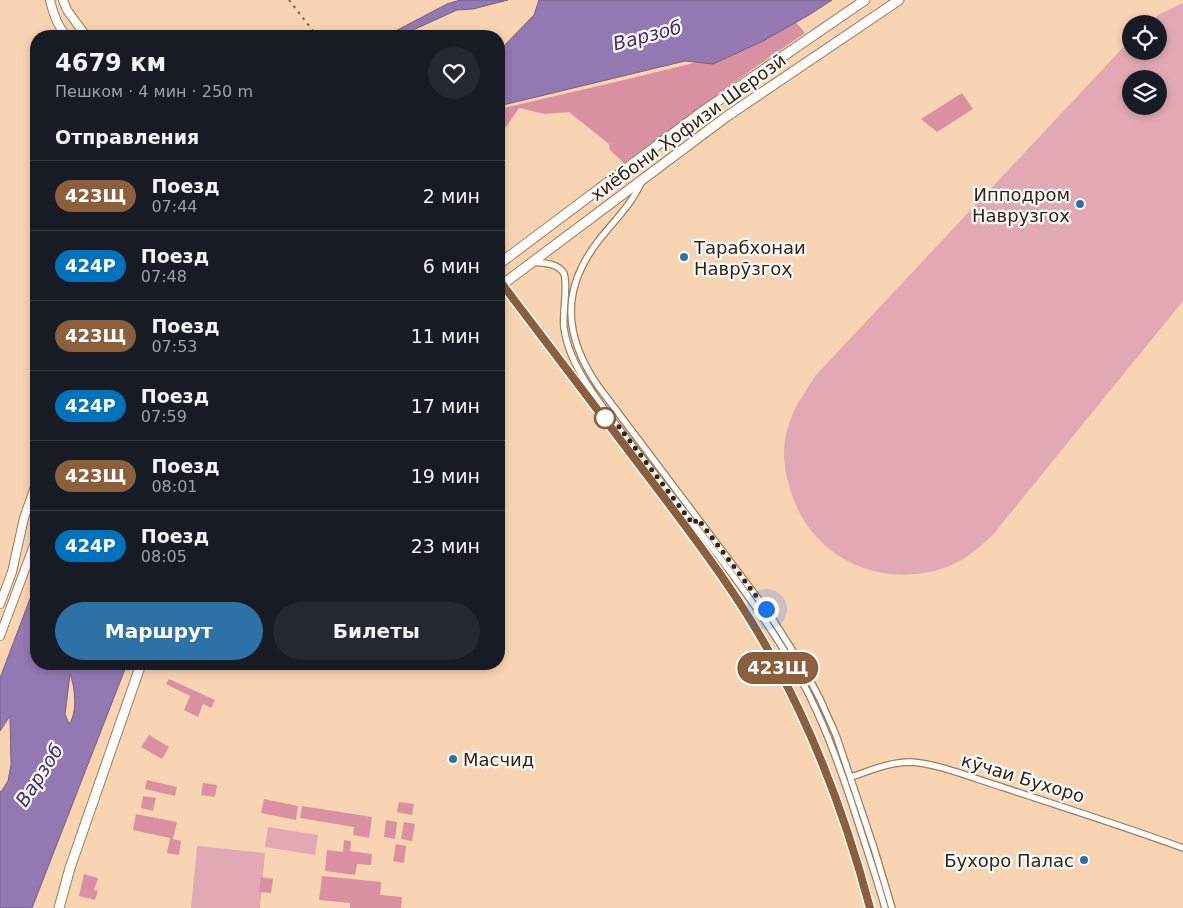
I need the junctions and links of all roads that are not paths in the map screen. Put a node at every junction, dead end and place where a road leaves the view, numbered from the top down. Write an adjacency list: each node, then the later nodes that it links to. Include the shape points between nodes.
1 (50, 0): 5 (street)
2 (63, 0): 6 (street, via 66,10)
3 (865, 0): 7 (main road, хиёбони Ҳофизи Шерозӣ)
4 (900, 0): 8 (main road, хиёбони Ҳофизи Шерозӣ, via 734,111)
5 (62, 30)
6 (81, 30)
7 (636, 161): 8 (main road); 9 (main road, хиёбони Ҳофизи Шерозӣ)
8 (645, 177): 10 (main road, хиёбони Ҳофизи Шерозӣ); 12 (street, via 587,258 575,288 571,310 574,340 584,363)
9 (505, 259)
10 (531, 262): 11 (main road, хиёбони Ҳофизи Шерозӣ); 13 (street, via 555,265 564,273 563,320 569,349 588,385)
11 (505, 282)
12 (635, 436): 13 (street); 15 (street)
13 (629, 441): 16 (street)
14 (30, 501): 18 (street, via 12,572)
15 (698, 519): 16 (street); 21 (street, via 766,609 796,655 829,718)
16 (693, 524): 24 (street, via 768,625 814,703 841,770)
17 (30, 556): 19 (street)
18 (0, 604)
19 (0, 636)
20 (139, 670): 23 (main road, via 70,868)
21 (851, 777): 22 (street, кӯчаи Бухоро, via 912,762 960,774); 25 (street)
22 (1183, 848)
23 (60, 908)
24 (884, 908)
25 (892, 908)

